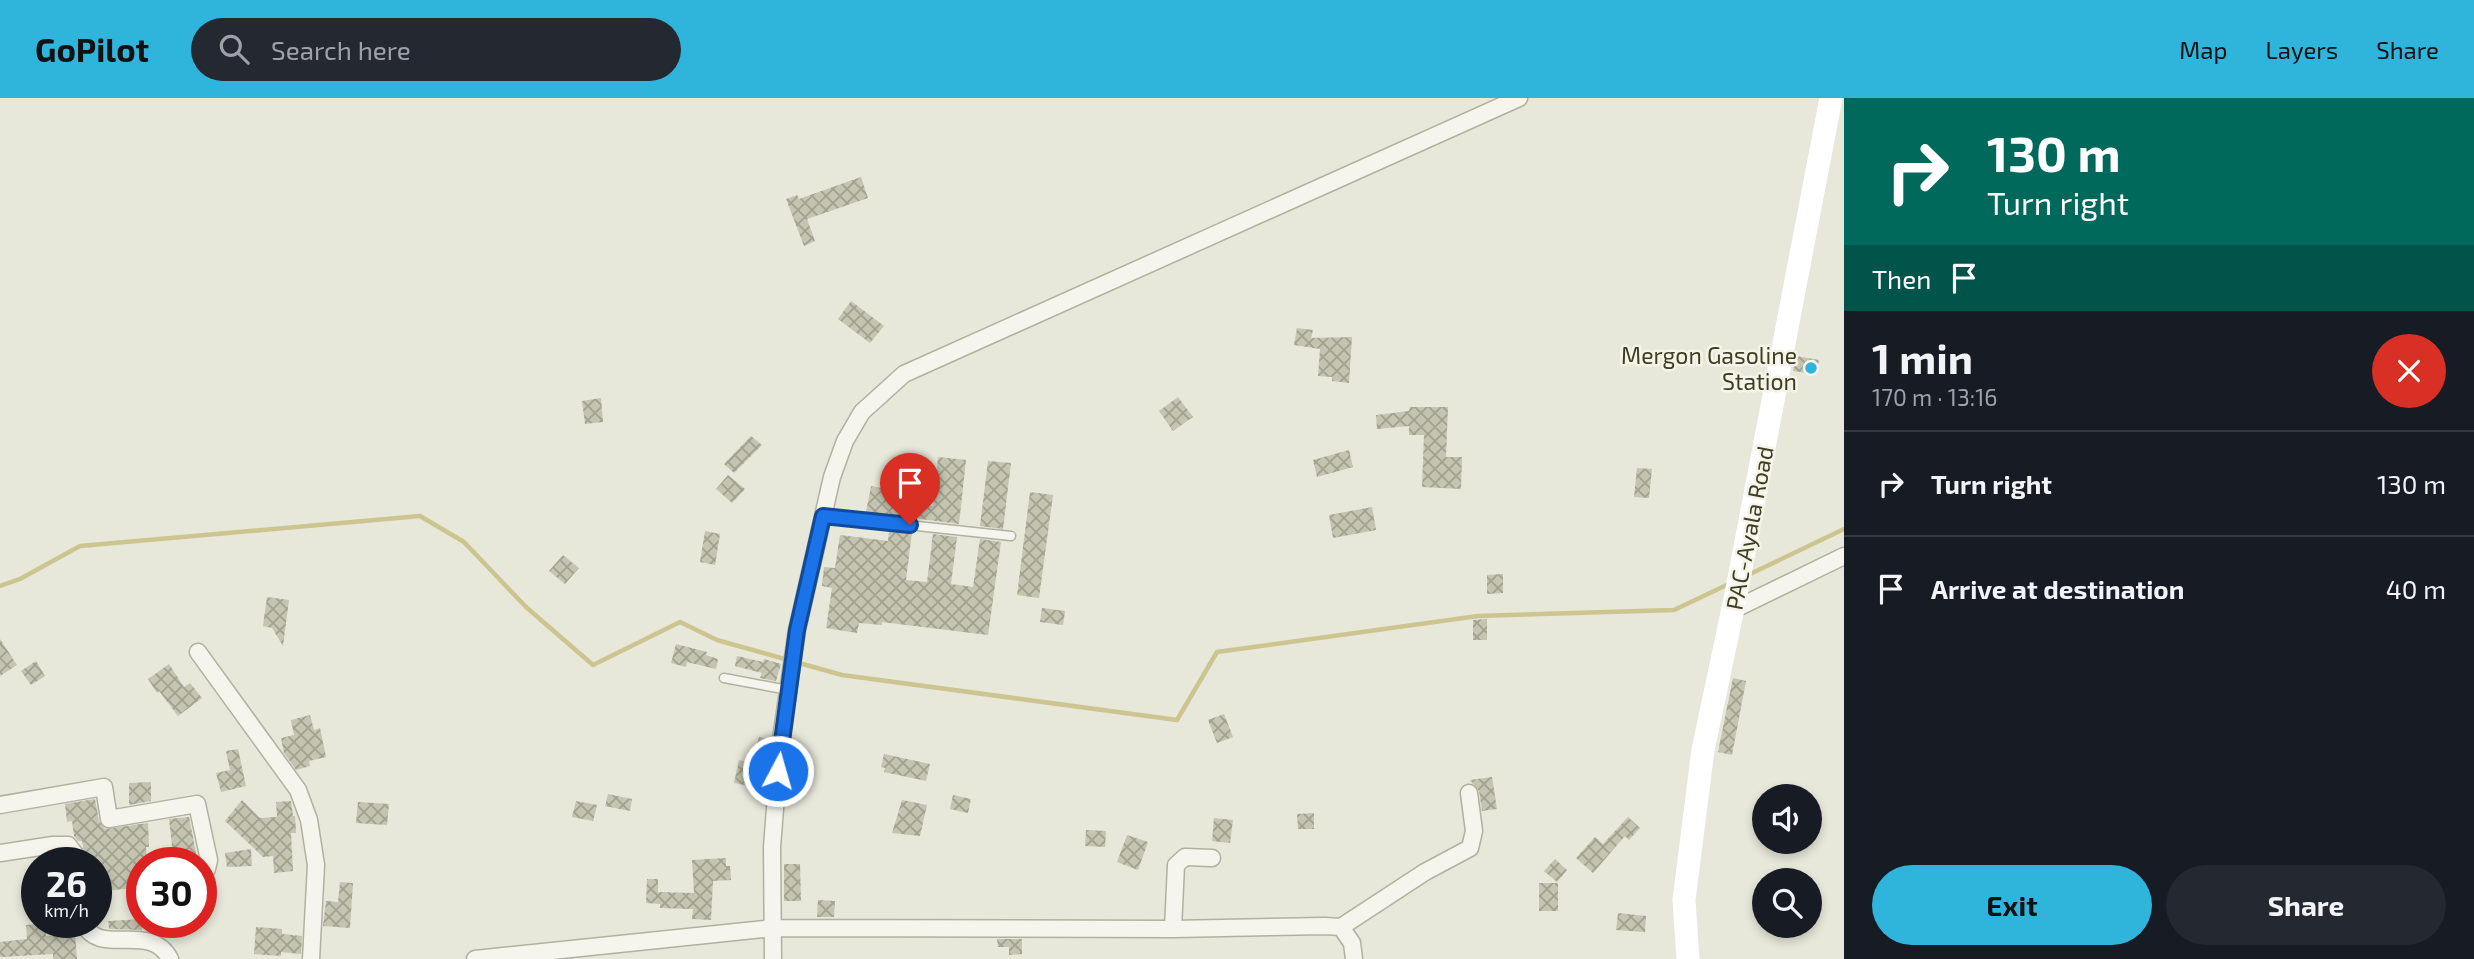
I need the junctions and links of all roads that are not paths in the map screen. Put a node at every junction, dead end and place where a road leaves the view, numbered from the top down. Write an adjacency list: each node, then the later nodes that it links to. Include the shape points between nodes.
1 (1519, 98): 3 (street, via 904,374 862,412 832,477)
2 (1831, 98): 6 (street, PAC-Ayala Road)
3 (823, 516): 4 (lane); 9 (street)
4 (1011, 536)
5 (1844, 556): 6 (street)
6 (1734, 605): 27 (street, PAC-Ayala Road, via 1703,750 1684,900)
7 (198, 652): 23 (street, via 298,790 309,820 316,865)
8 (723, 678): 9 (lane)
9 (788, 690): 19 (street, via 772,847)
10 (1469, 793): 18 (street, via 1475,831 1470,848)
11 (0, 805): 14 (street, via 104,787 109,819 197,804)
12 (40, 847): 13 (street)
13 (70, 847)
14 (206, 847)
15 (21, 850): 16 (street)
16 (0, 853)
17 (1212, 858): 20 (street, via 1185,857 1176,865)
18 (1341, 927): 20 (street); 26 (street, via 1352,943)
19 (773, 928): 20 (street); 24 (street); 25 (street)
20 (1173, 929)
21 (101, 938): 22 (street, via 155,942)
22 (170, 959)
23 (311, 959)
24 (475, 959)
25 (773, 959)
26 (1354, 959)
27 (1688, 959)

